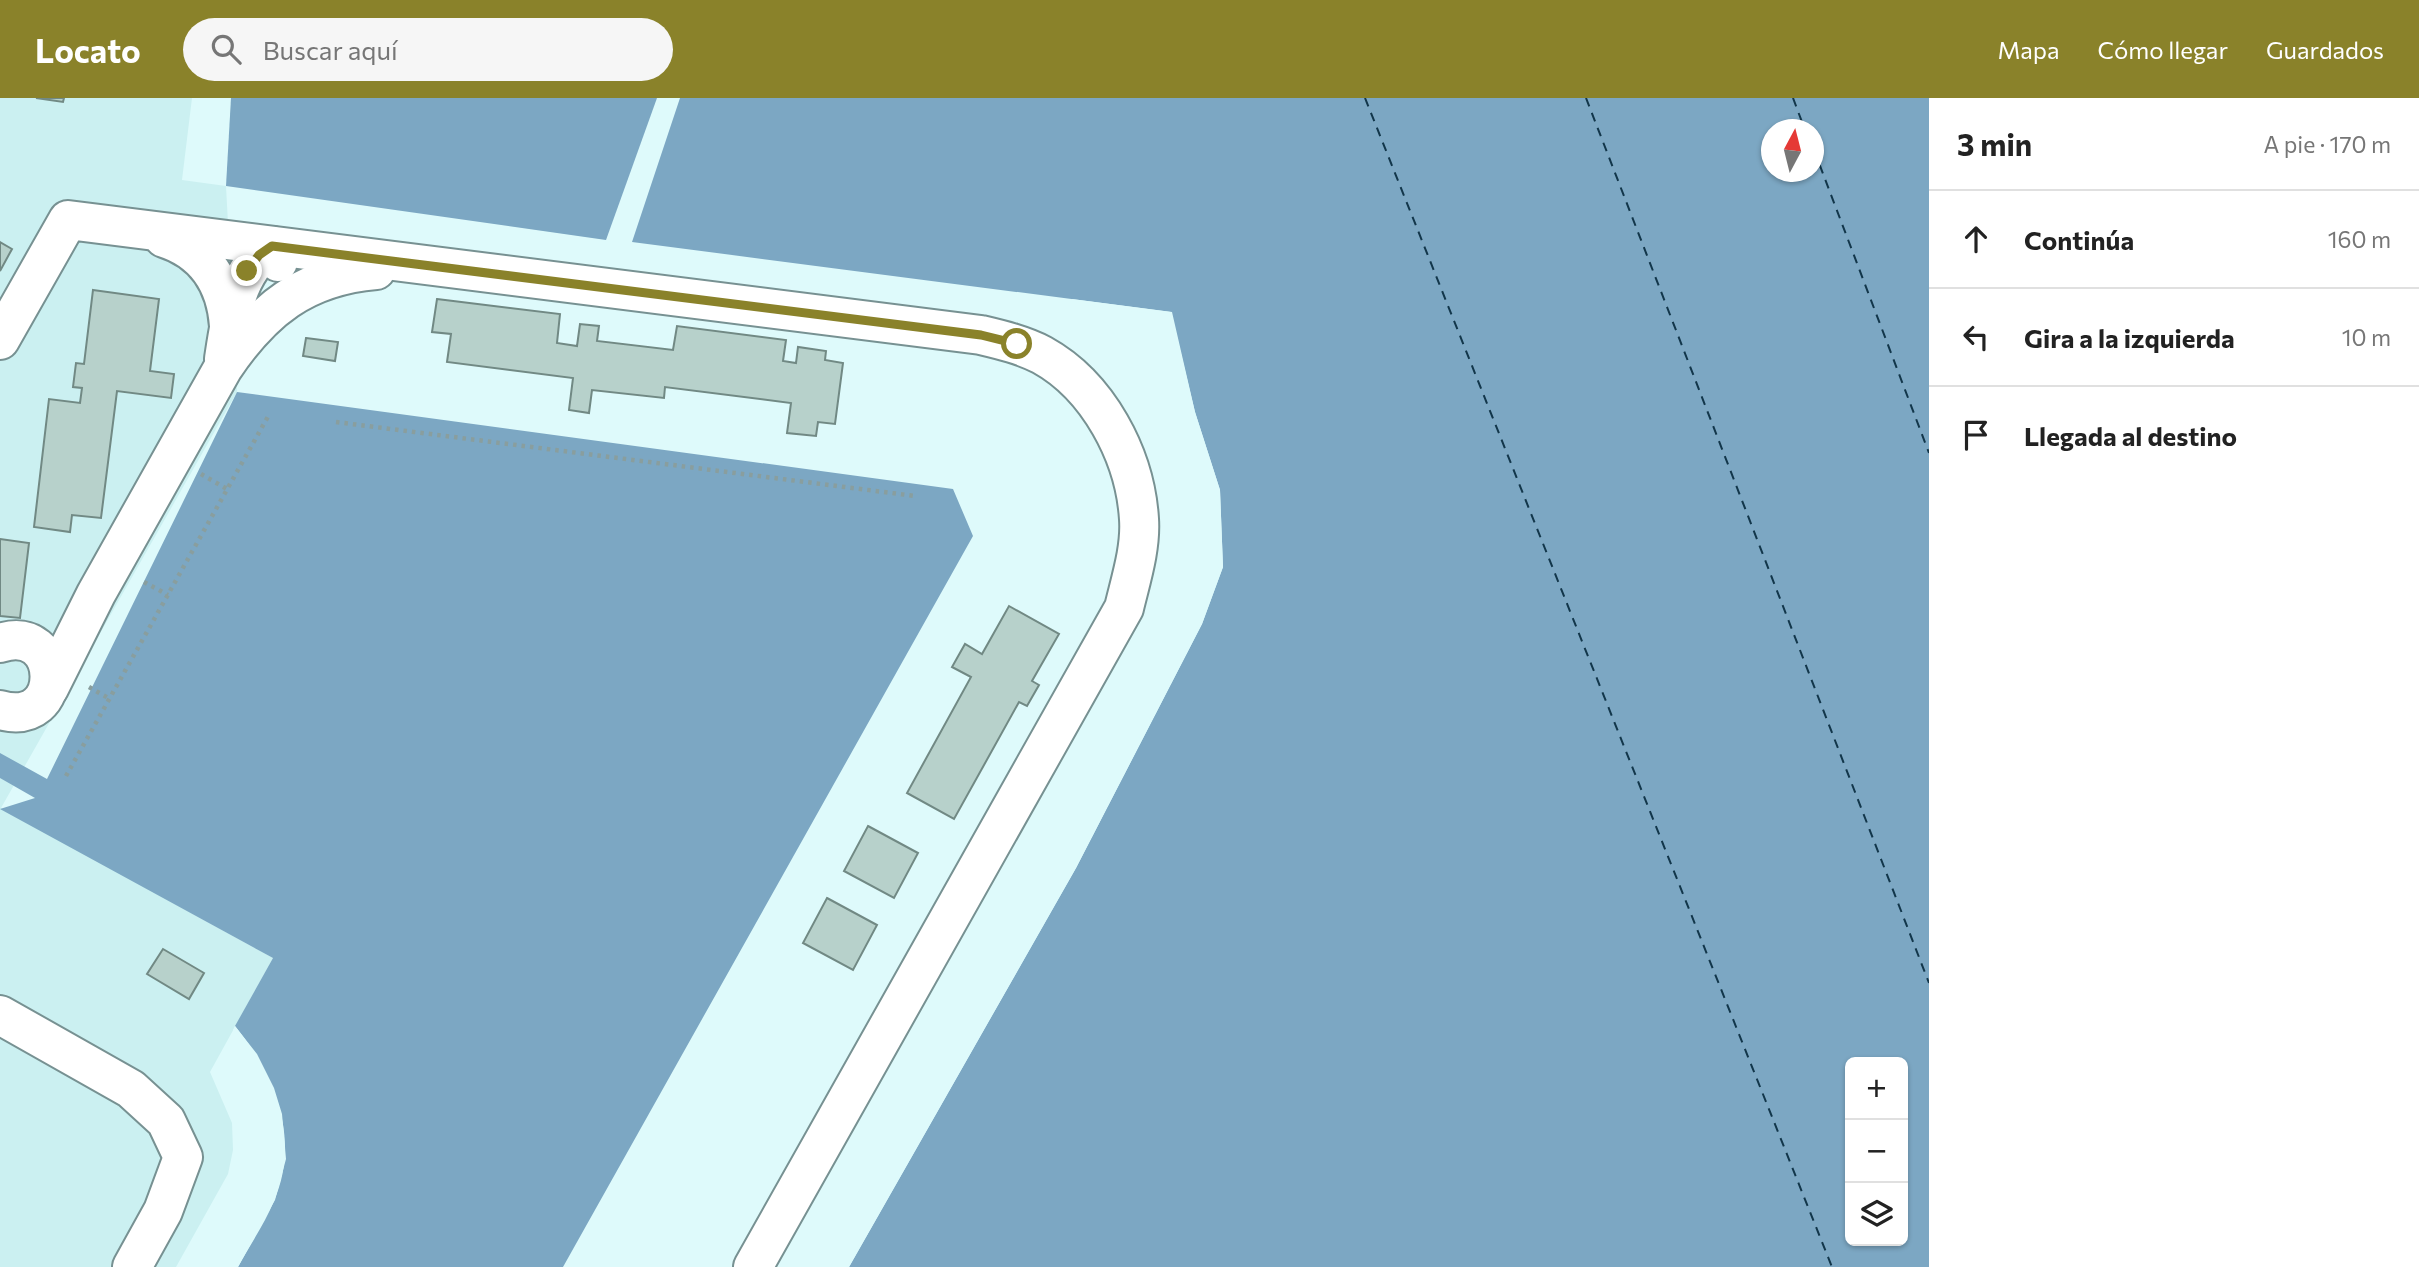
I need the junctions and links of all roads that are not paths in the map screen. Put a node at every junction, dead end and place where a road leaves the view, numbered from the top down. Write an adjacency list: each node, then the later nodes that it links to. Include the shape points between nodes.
1 (139, 229): 2 (street); 4 (street, via 174,241 203,261 227,303); 5 (street, via 68,220)
2 (272, 246): 3 (street); 4 (street, via 281,284)
3 (428, 267): 4 (street, via 340,276 286,298); 12 (street, via 981,335 1017,344 1043,356 1094,400 1119,441 1133,483 1139,520 1124,608)
4 (246, 322): 6 (street)
5 (0, 341)
6 (96, 594): 7 (street, via 69,622 52,632); 8 (street)
7 (10, 642): 8 (street, via 42,652 51,676)
8 (67, 687): 9 (street, via 22,712)
9 (0, 710)
10 (0, 1015): 11 (street, via 131,1089 166,1121 183,1157 163,1211)
11 (132, 1267)
12 (753, 1267)

